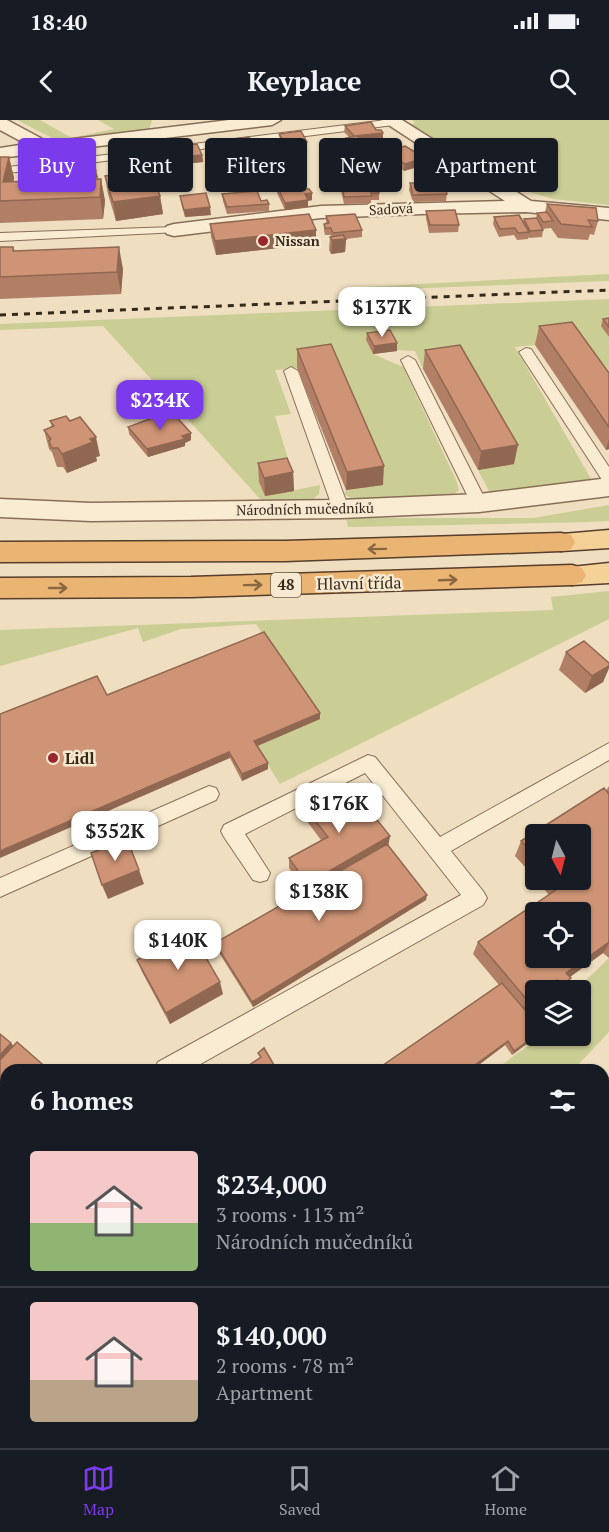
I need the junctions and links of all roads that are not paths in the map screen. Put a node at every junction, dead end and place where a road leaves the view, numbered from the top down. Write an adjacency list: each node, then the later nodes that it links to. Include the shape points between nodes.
1 (272, 120): 5 (street)
2 (392, 121): 8 (lane); 9 (street)
3 (0, 123): 4 (street)
4 (28, 138)
5 (96, 141)
6 (18, 151): 7 (street)
7 (0, 153)
8 (0, 171)
9 (526, 206): 10 (street, Sadová); 11 (street, Sadová, via 321,212)
10 (609, 214)
11 (174, 230): 12 (lane)
12 (0, 237)
13 (526, 352): 16 (lane)
14 (408, 360): 18 (lane)
15 (291, 371): 20 (lane)
16 (609, 478)
17 (609, 487): 18 (street, Národních mučedníků)
18 (479, 503): 20 (street, Národních mučedníků)
19 (0, 508): 20 (street, Národních mučedníků, via 91,512)
20 (342, 509)
21 (0, 534): 25 (highway, 48)
22 (609, 539): 23 (main road, 48)
23 (561, 542): 25 (highway, 48, one-way to 25)
24 (0, 552): 25 (highway, 48)
25 (192, 552)
26 (609, 573): 27 (main road, Hlavní třída / 48)
27 (572, 575): 28 (highway, Hlavní třída / 48, one-way to 27, via 191,587)
28 (0, 588)
29 (609, 751): 31 (lane)
30 (209, 794): 33 (lane)
31 (437, 849): 32 (lane, via 368,763 231,831); 34 (lane, via 476,898)
32 (260, 873)
33 (0, 888)
34 (177, 1064)

